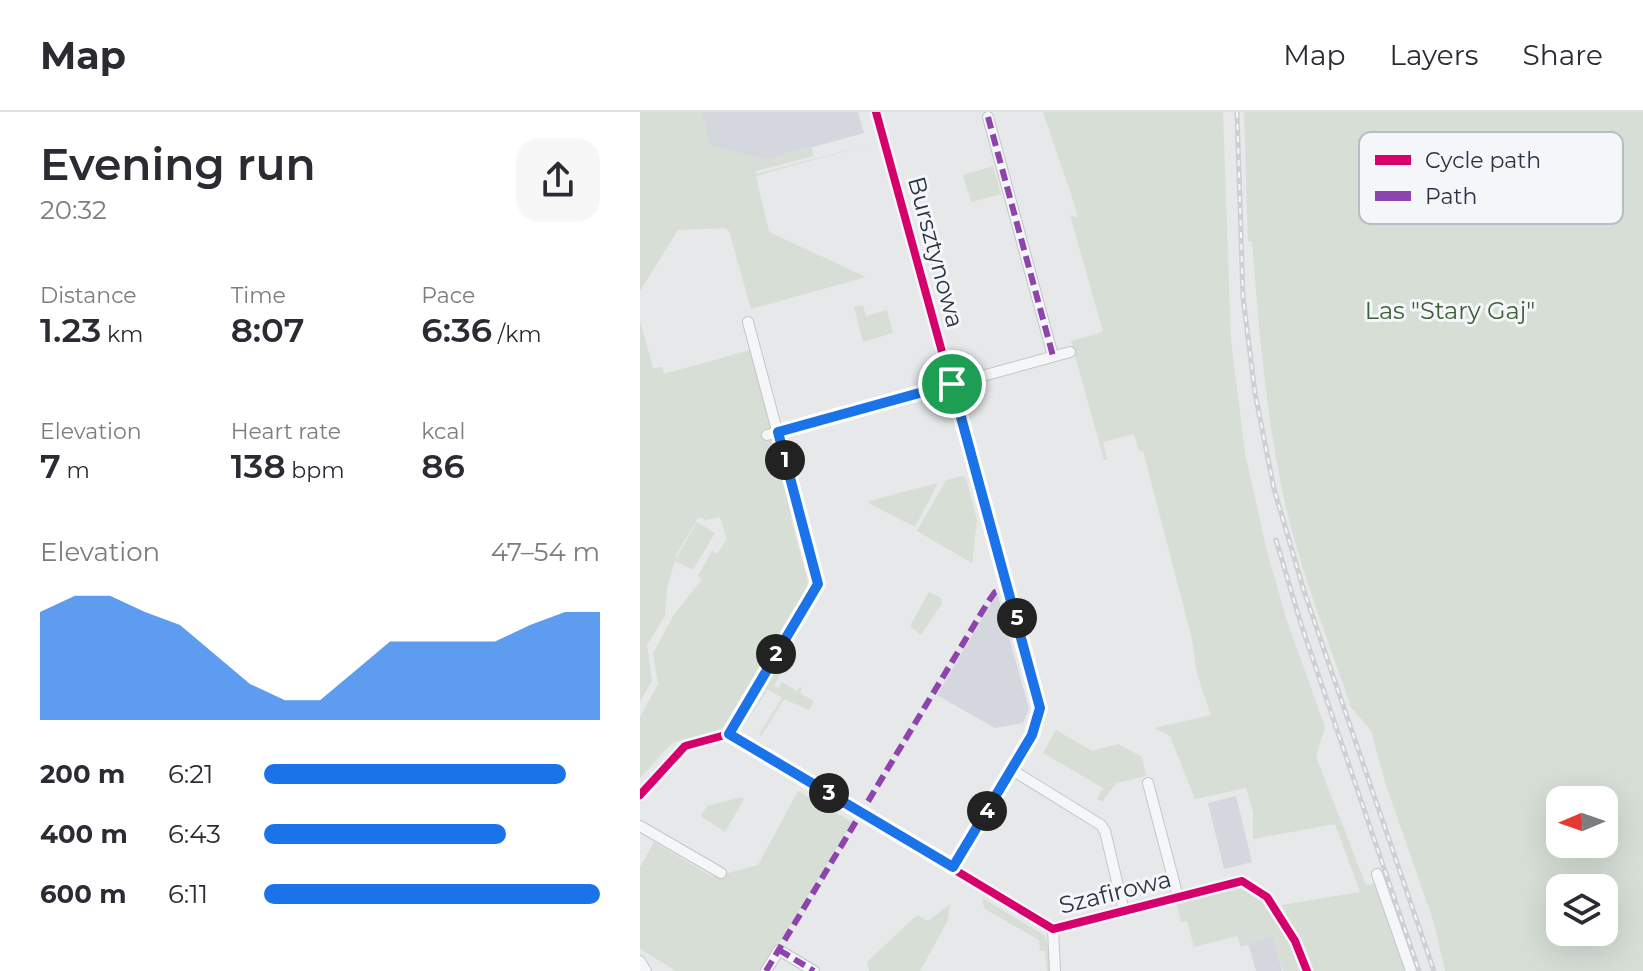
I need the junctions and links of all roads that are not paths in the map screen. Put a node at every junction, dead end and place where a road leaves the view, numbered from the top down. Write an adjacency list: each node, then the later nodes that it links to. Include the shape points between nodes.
1 (876, 112): 6 (street, Bursztynowa)
2 (988, 117): 5 (street)
3 (748, 322): 7 (street)
4 (1070, 352): 5 (street)
5 (1053, 356): 6 (street)
6 (952, 384): 7 (street); 9 (street, Bursztynowa, via 1040,708)
7 (772, 434): 8 (street, via 818,584)
8 (729, 734): 11 (street, via 685,746); 13 (street, Szafirowa)
9 (1012, 770): 13 (street, Bursztynowa); 17 (street, via 1101,825)
10 (1148, 783): 16 (street)
11 (640, 795)
12 (640, 826): 14 (street)
13 (953, 867): 18 (street, Szafirowa)
14 (721, 873)
15 (1377, 874): 25 (street)
16 (1178, 897): 17 (street, Szafirowa); 24 (street, Szafirowa, via 1242,881 1267,897)
17 (1124, 911): 18 (street, Szafirowa)
18 (1053, 929): 23 (street)
19 (640, 961): 20 (street)
20 (646, 971)
21 (766, 971): 22 (street, via 779,950)
22 (814, 971)
23 (1055, 971)
24 (1307, 971)
25 (1411, 971)

